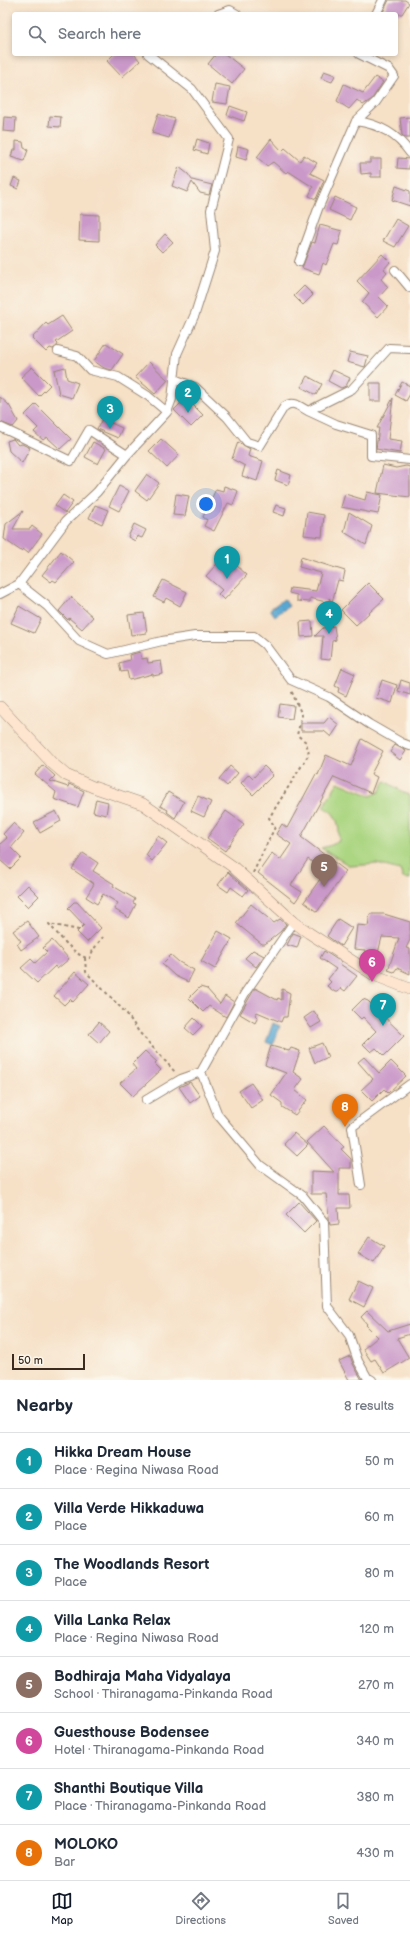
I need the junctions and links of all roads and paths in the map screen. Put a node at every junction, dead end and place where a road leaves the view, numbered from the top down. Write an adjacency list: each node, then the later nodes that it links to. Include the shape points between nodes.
1 (383, 0): 4 (street)
2 (224, 12): 3 (street)
3 (234, 12)
4 (377, 12)
5 (151, 56): 14 (street, via 192,89 229,139 210,210 215,251 194,314 177,354)
6 (363, 56): 7 (street, via 389,69 394,76 376,102)
7 (356, 121): 8 (street, via 366,122 390,132); 9 (street, via 318,209)
8 (410, 153)
9 (299, 262)
10 (394, 270): 11 (street)
11 (410, 288)
12 (410, 349): 15 (street, via 389,348 352,389)
13 (58, 351): 16 (street, via 77,356 90,370 118,378 148,396)
14 (174, 379): 15 (street, via 195,387 227,417 247,442 260,446 289,403 295,403); 16 (street, via 172,399)
15 (308, 411): 19 (street, via 336,424 371,435 371,456)
16 (167, 412): 18 (street)
17 (0, 426): 18 (street, via 69,461 89,430)
18 (127, 454): 20 (street, via 96,492 66,521)
19 (410, 460)
20 (19, 584): 21 (street); 22 (street, via 47,606 79,641 108,654 195,636 254,636 265,645)
21 (0, 594)
22 (292, 680): 24 (street, via 329,697); 25 (path, via 291,692 302,715 297,735 306,742 309,754 269,818 275,827)
23 (0, 707): 25 (street, via 66,775 143,804 232,866)
24 (410, 746)
25 (250, 882): 26 (street)
26 (294, 922): 30 (street, via 374,975); 31 (street, via 245,993)
27 (79, 930): 29 (path, via 48,924)
28 (103, 937): 29 (path, via 90,958)
29 (85, 958): 32 (path, via 86,972 127,1014 139,1032)
30 (410, 989)
31 (201, 1072): 32 (street); 36 (street, via 218,1116 260,1165 303,1196 324,1222 327,1306 349,1335 358,1361 367,1377)
32 (181, 1079): 34 (street)
33 (410, 1084): 35 (street, via 352,1127)
34 (146, 1100)
35 (361, 1185)
36 (372, 1380)

